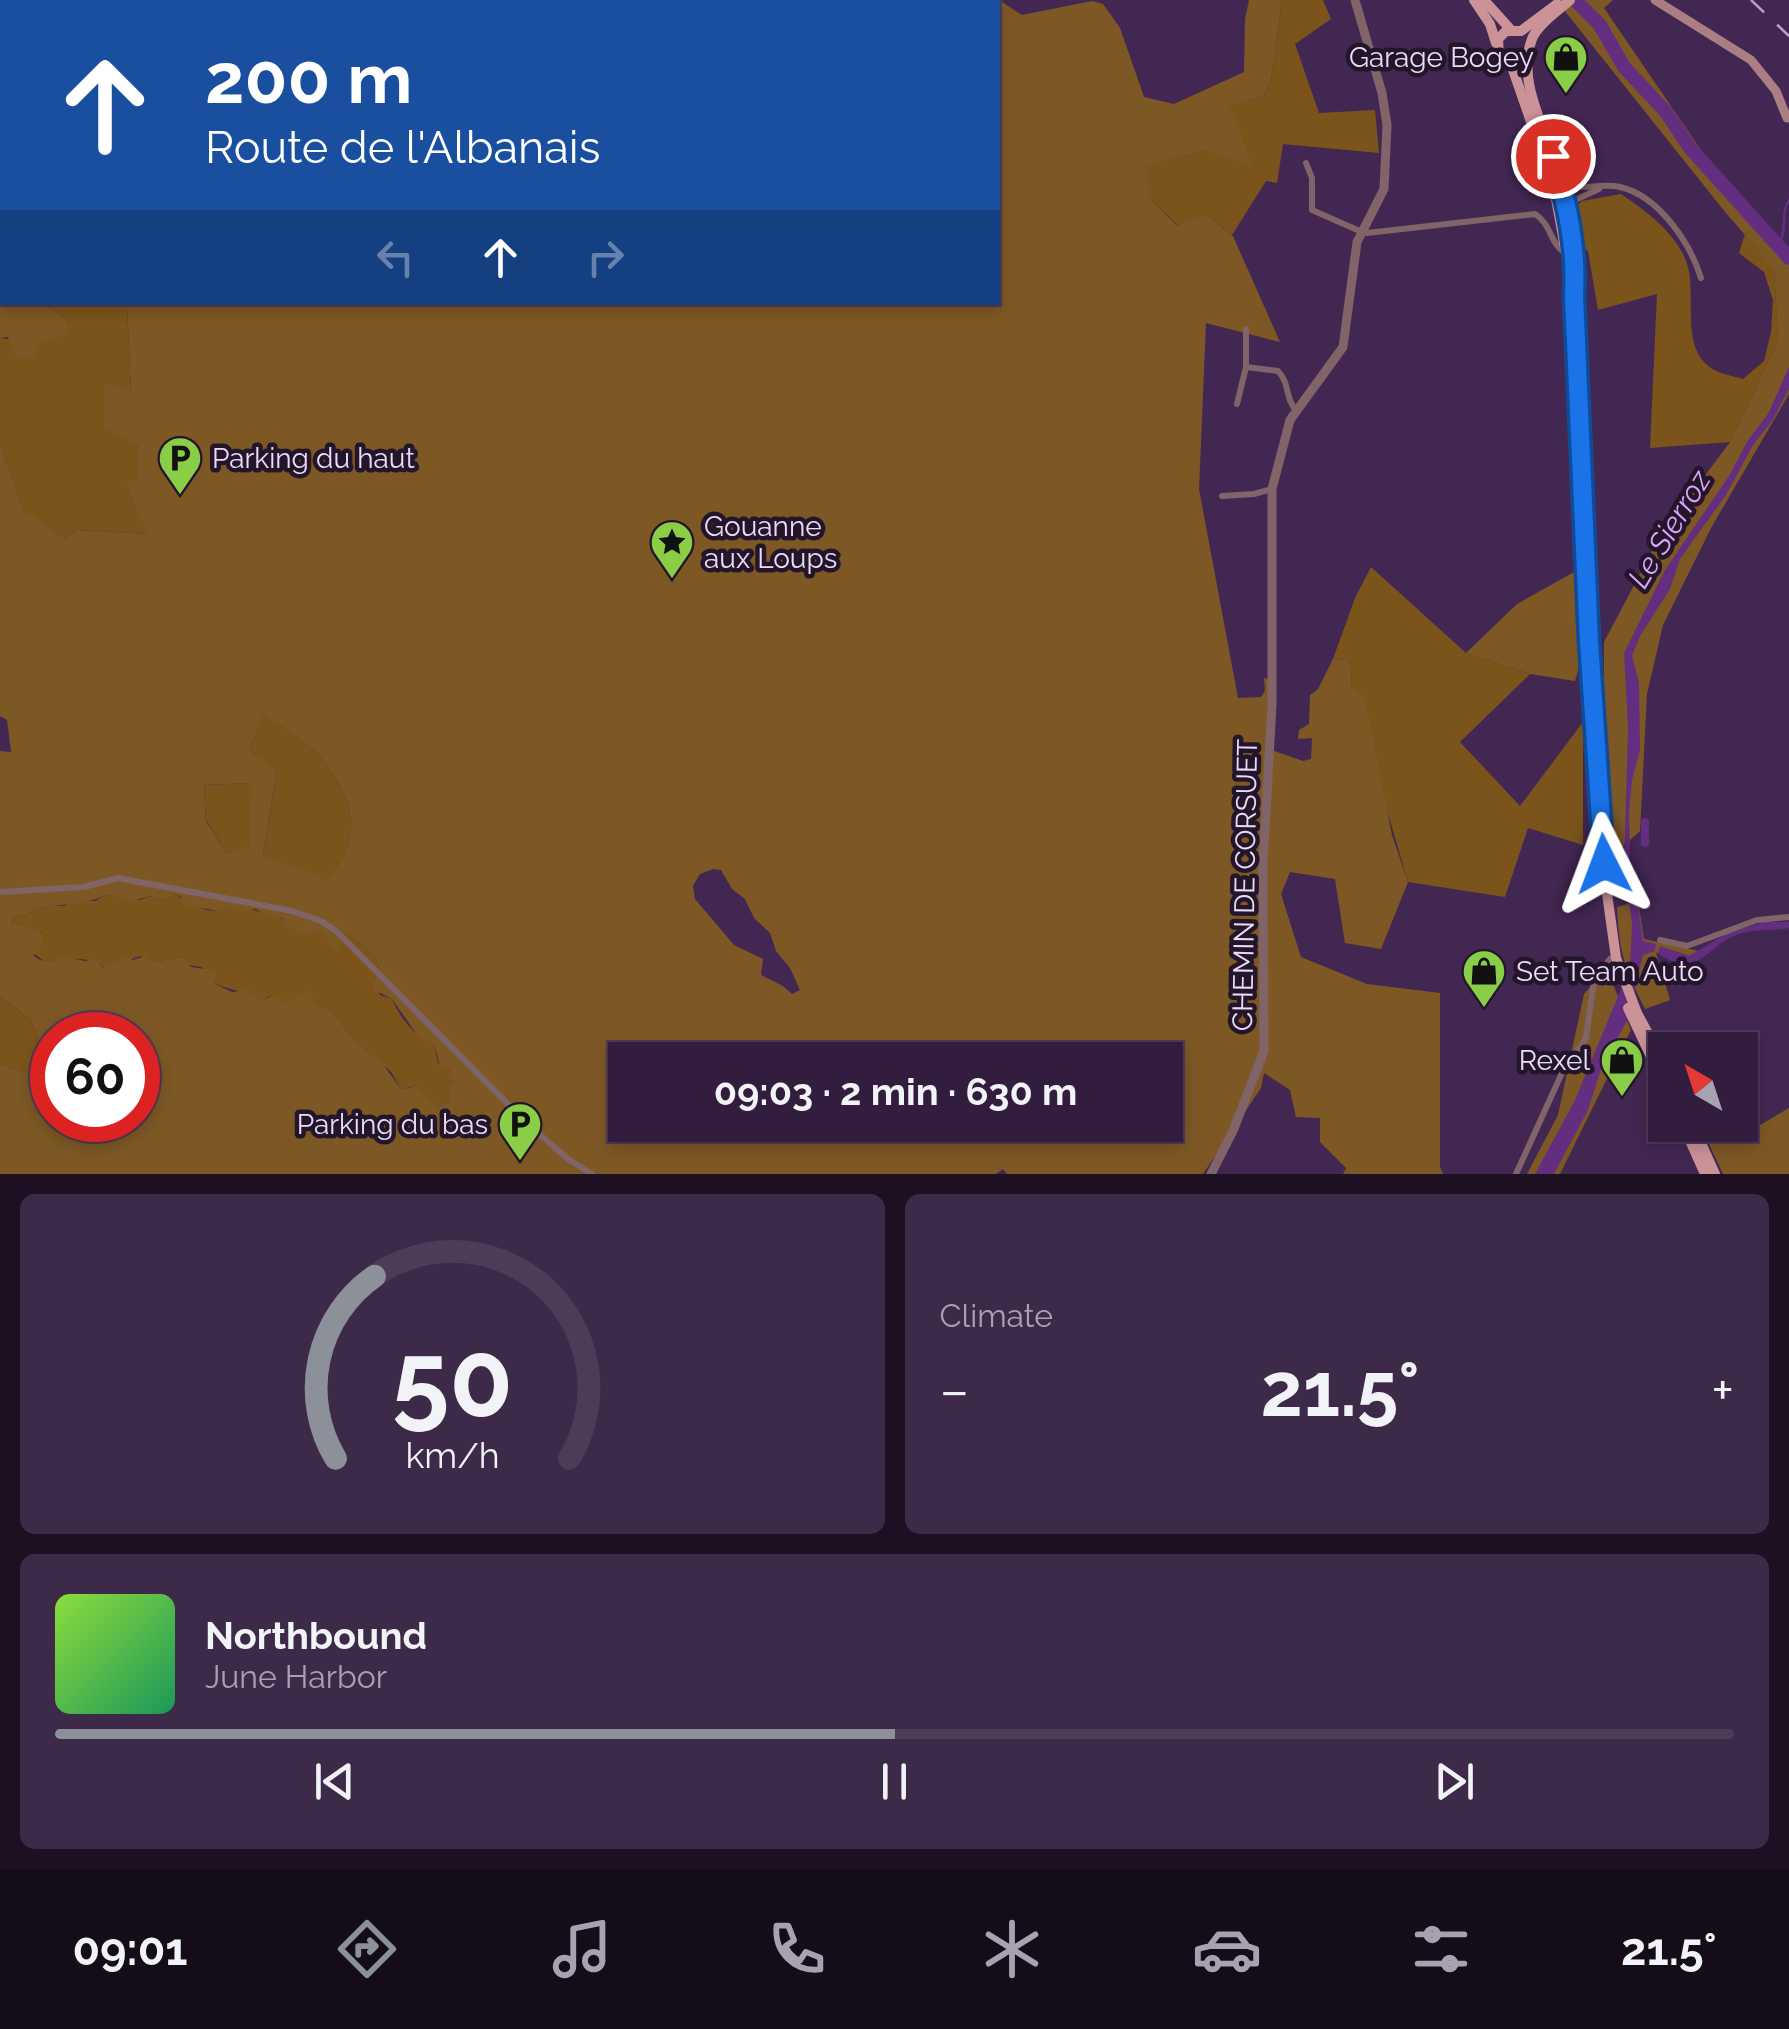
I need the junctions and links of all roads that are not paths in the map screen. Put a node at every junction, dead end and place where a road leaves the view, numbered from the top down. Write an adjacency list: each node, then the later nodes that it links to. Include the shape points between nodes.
1 (1356, 0): 18 (street, CHEMIN DE CORSUET, via 1387,125 1384,189)
2 (1474, 0): 9 (main road)
3 (1484, 0): 7 (main road)
4 (1570, 0): 6 (main road)
5 (1654, 0): 12 (main road, via 1752,57 1778,89)
6 (1557, 7): 7 (main road); 8 (main road)
7 (1516, 30): 8 (main road); 9 (main road, via 1501,35)
8 (1530, 43): 10 (main road)
9 (1497, 45): 11 (main road)
10 (1526, 58): 11 (main road); 15 (main road)
11 (1510, 64): 13 (main road)
12 (1788, 122)
13 (1542, 150): 17 (street); 19 (main road)
14 (1306, 163): 18 (street, via 1310,208)
15 (1560, 178): 16 (street, via 1578,188); 17 (main road)
16 (1604, 186): 17 (street); 20 (street, via 1648,202 1694,256)
17 (1566, 201): 21 (main road)
18 (1365, 232): 19 (street, via 1535,214); 25 (street, CHEMIN DE CORSUET, via 1353,264 1343,347)
19 (1567, 253): 21 (main road)
20 (1701, 278)
21 (1574, 296): 28 (main road)
22 (1246, 329): 23 (street)
23 (1246, 367): 24 (street); 25 (street, via 1278,371)
24 (1236, 404)
25 (1296, 410): 26 (street, CHEMIN DE CORSUET)
26 (1272, 489): 27 (street); 40 (street, CHEMIN DE CORSUET, via 1264,1050)
27 (1222, 496)
28 (1589, 641): 32 (main road, via 1594,793); 35 (main road, via 1604,872)
29 (0, 892): 39 (street, via 118,878 321,922 568,1159)
30 (1789, 917): 31 (street, via 1756,920 1688,946)
31 (1660, 940)
32 (1610, 959): 33 (main road); 34 (street)
33 (1613, 973): 34 (street); 35 (main road)
34 (1594, 980): 41 (street, via 1586,1038)
35 (1621, 986): 36 (main road)
36 (1648, 1042)
37 (1694, 1142): 42 (main road)
38 (1700, 1142): 43 (main road)
39 (592, 1174)
40 (1211, 1174)
41 (1516, 1174)
42 (1705, 1174)
43 (1715, 1174)

